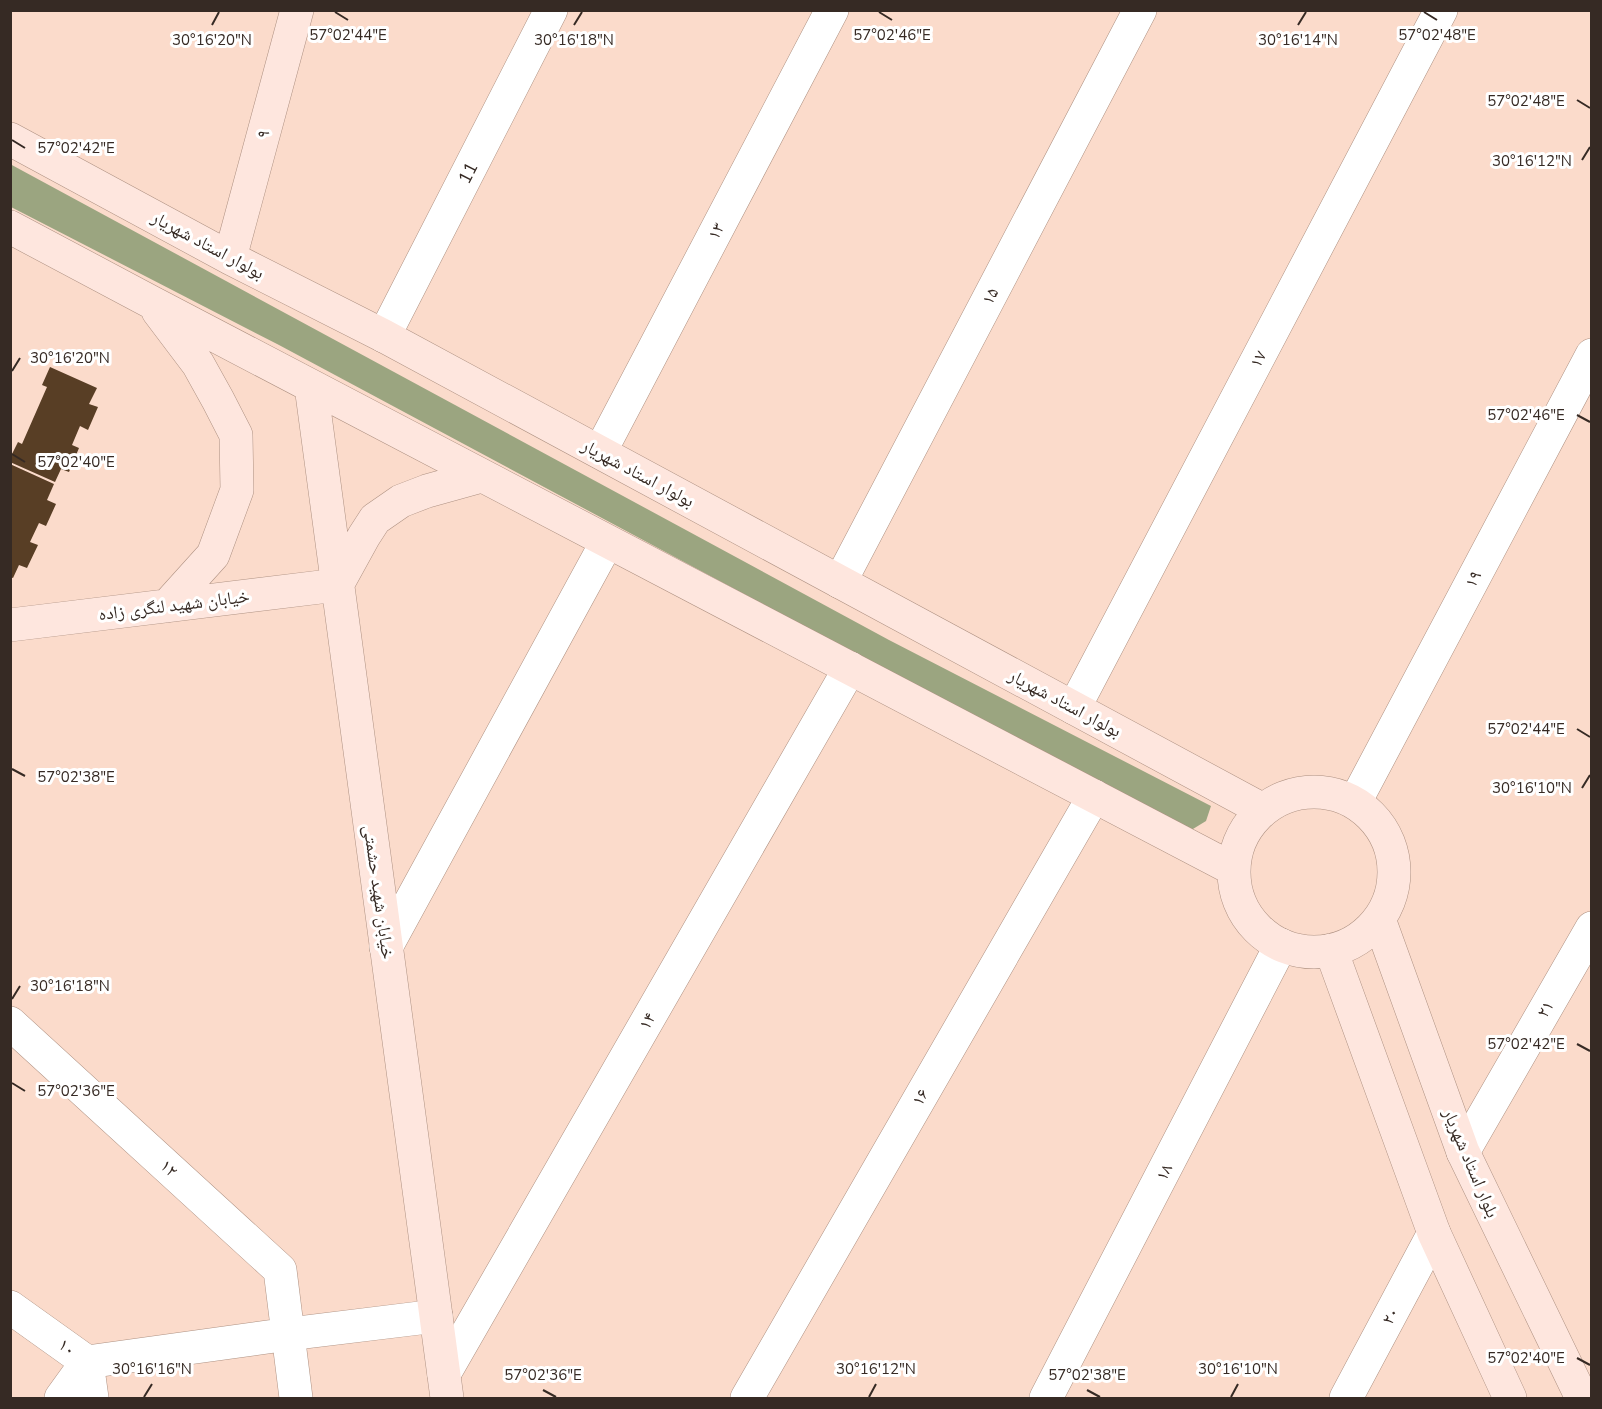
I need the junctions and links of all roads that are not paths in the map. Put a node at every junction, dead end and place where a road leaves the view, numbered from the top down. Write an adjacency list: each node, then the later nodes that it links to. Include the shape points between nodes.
1 (297, 10): 8 (street, ۹)
2 (551, 10): 10 (street, 11)
3 (832, 10): 13 (street, ۱۳)
4 (1140, 10): 16 (street, ۱۵)
5 (1441, 10): 21 (street, ۱۷)
6 (10, 139): 8 (street, بولوار استاد شهریار)
7 (10, 227): 9 (street)
8 (230, 258): 10 (street, بولوار استاد شهریار)
9 (151, 302): 12 (street); 18 (street, via 198,364 236,435 237,490 213,555)
10 (384, 336): 13 (street, بولوار استاد شهریار)
11 (1592, 355): 23 (street, ۱۹)
12 (311, 386): 14 (street); 17 (street, خیابان شهید حشمتی)
13 (600, 452): 16 (street, بولوار استاد شهریار)
14 (481, 476): 15 (street); 17 (street, via 401,501 375,519)
15 (608, 542): 20 (street); 29 (street)
16 (840, 582): 21 (street, بولوار استاد شهریار)
17 (337, 585): 18 (street, خیابان شهید لنگری زاده); 29 (street, خیابان شهید حشمتی)
18 (167, 606): 19 (street, خیابان شهید لنگری زاده)
19 (10, 625)
20 (850, 668): 22 (street); 38 (street, ۱۴)
21 (1074, 708): 24 (street, بولوار استاد شهریار)
22 (1094, 796): 25 (street); 42 (street, ۱۶)
23 (1355, 802): 24 (street, via 1333,793 1310,791 1287,795); 26 (street, via 1376,819 1389,842 1394,868 1391,895)
24 (1263, 810): 25 (street, via 1245,831)
25 (1233, 869): 28 (street, via 1243,909 1259,930)
26 (1379, 919): 30 (street, via 1366,933); 32 (street, بلوار استاد شهریار)
27 (1592, 928): 32 (street, ۲۱)
28 (1281, 945): 30 (street, via 1306,951); 43 (street, ۱۸)
29 (386, 947): 35 (street, خیابان شهید حشمتی)
30 (1331, 950): 33 (street)
31 (10, 1023): 36 (street, ۱۲, via 280,1270)
32 (1462, 1152): 46 (street, بلوار استاد شهریار)
33 (1434, 1233): 44 (street, ۲۰); 45 (street)
34 (10, 1307): 37 (street, ۱۰)
35 (436, 1316): 36 (street); 38 (street, خیابان شهید حشمتی)
36 (289, 1334): 37 (street); 41 (street, ۱۲)
37 (87, 1362): 39 (street, ۱۰); 40 (street)
38 (445, 1386)
39 (61, 1398)
40 (92, 1398)
41 (296, 1398)
42 (747, 1398)
43 (1046, 1398)
44 (1346, 1398)
45 (1510, 1398)
46 (1582, 1398)

